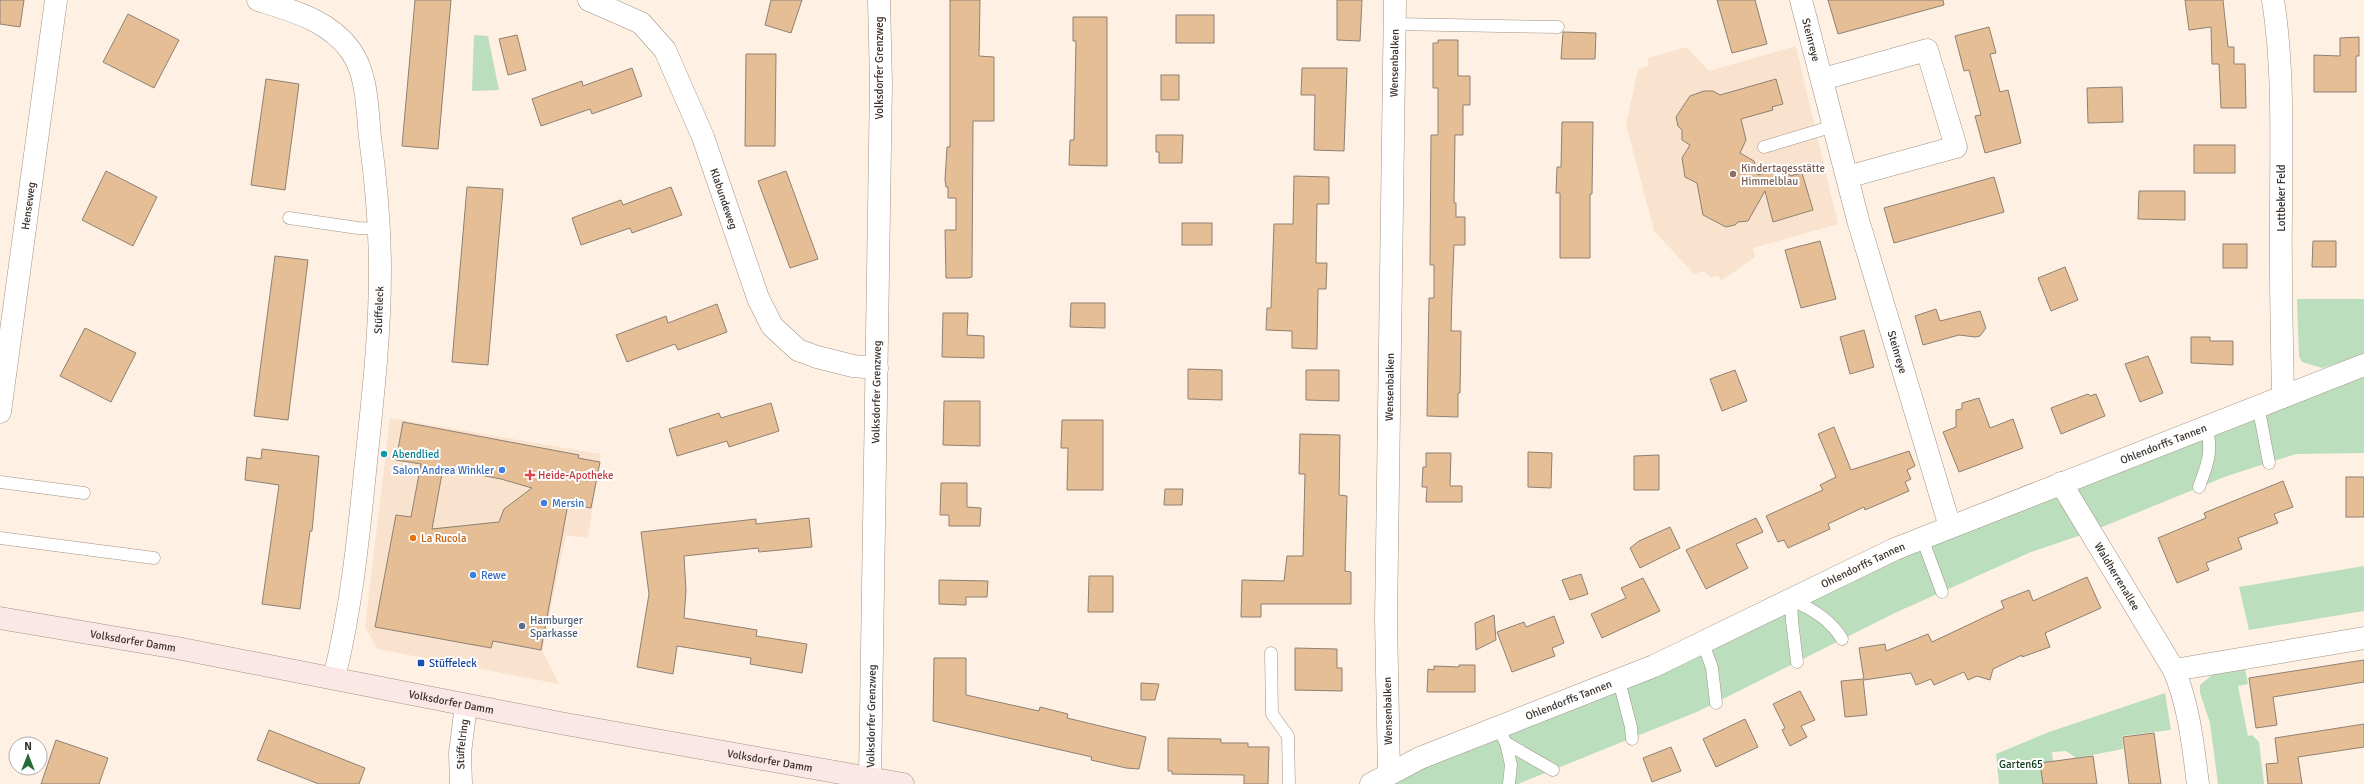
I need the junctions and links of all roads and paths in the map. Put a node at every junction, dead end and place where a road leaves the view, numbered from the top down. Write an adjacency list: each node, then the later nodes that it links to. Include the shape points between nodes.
1 (56, 0): 20 (street, Henseweg)
2 (258, 0): 15 (street, Stüffeleck, via 307,16 331,30 351,51 363,75 375,176)
3 (589, 0): 16 (street, Klabundeweg, via 641,23 665,50 703,137 758,298 772,326 798,350 853,366)
4 (879, 0): 16 (street, Volksdorfer Grenzweg)
5 (1395, 0): 8 (street, Wensenbalken)
6 (1801, 0): 10 (street, Steinreye)
7 (2273, 0): 18 (street, Lottbeker Feld, via 2282,82 2280,254)
8 (1394, 24): 9 (lane); 47 (street, Wensenbalken, via 1386,620)
9 (1558, 27)
10 (1823, 80): 11 (street, Steinreye); 13 (street, via 1927,50 1956,147)
11 (1834, 126): 12 (lane); 13 (street, Steinreye)
12 (1764, 147)
13 (1847, 177): 27 (street, Steinreye)
14 (289, 218): 15 (lane)
15 (378, 229): 40 (street, Stüffeleck, via 380,270 377,353 371,418 349,604)
16 (877, 368): 48 (street, Volksdorfer Grenzweg)
17 (2360, 371): 18 (street, Ohlendorffs Tannen)
18 (2283, 397): 19 (street, Ohlendorffs Tannen)
19 (2258, 406): 21 (street, Ohlendorffs Tannen); 22 (lane)
20 (0, 412)
21 (2206, 425): 24 (street, Ohlendorffs Tannen); 25 (lane, via 2210,439 2210,455)
22 (2269, 463)
23 (0, 482): 26 (lane)
24 (2061, 482): 27 (street, Ohlendorffs Tannen); 39 (street, Waldherrenallee)
25 (2199, 487)
26 (84, 493)
27 (1950, 527): 29 (street, Ohlendorffs Tannen)
28 (0, 538): 30 (lane)
29 (1922, 538): 31 (lane); 32 (street, Ohlendorffs Tannen)
30 (154, 558)
31 (1942, 592)
32 (1791, 600): 35 (lane, via 1828,621); 36 (street, Ohlendorffs Tannen); 38 (lane)
33 (0, 618): 40 (main road, Volksdorfer Damm)
34 (2364, 638): 39 (street)
35 (1842, 639)
36 (1702, 643): 41 (street, Ohlendorffs Tannen); 42 (lane, via 1712,668)
37 (1271, 653): 51 (lane, via 1272,714 1288,736)
38 (1797, 662)
39 (2174, 670): 53 (street, Waldherrenallee, via 2191,726)
40 (334, 678): 43 (main road, Volksdorfer Damm)
41 (1618, 682): 44 (street, Ohlendorffs Tannen); 45 (lane)
42 (1716, 703)
43 (466, 705): 48 (main road, Volksdorfer Damm); 49 (street, Stüffelring, via 460,753)
44 (1502, 735): 46 (lane); 47 (street, Ohlendorffs Tannen, via 1420,758); 52 (lane, via 1511,765)
45 (1632, 739)
46 (1553, 770)
47 (1380, 779)
48 (869, 780): 50 (main road, Volksdorfer Damm)
49 (461, 784)
50 (903, 784)
51 (1288, 784)
52 (1509, 784)
53 (2198, 784)

